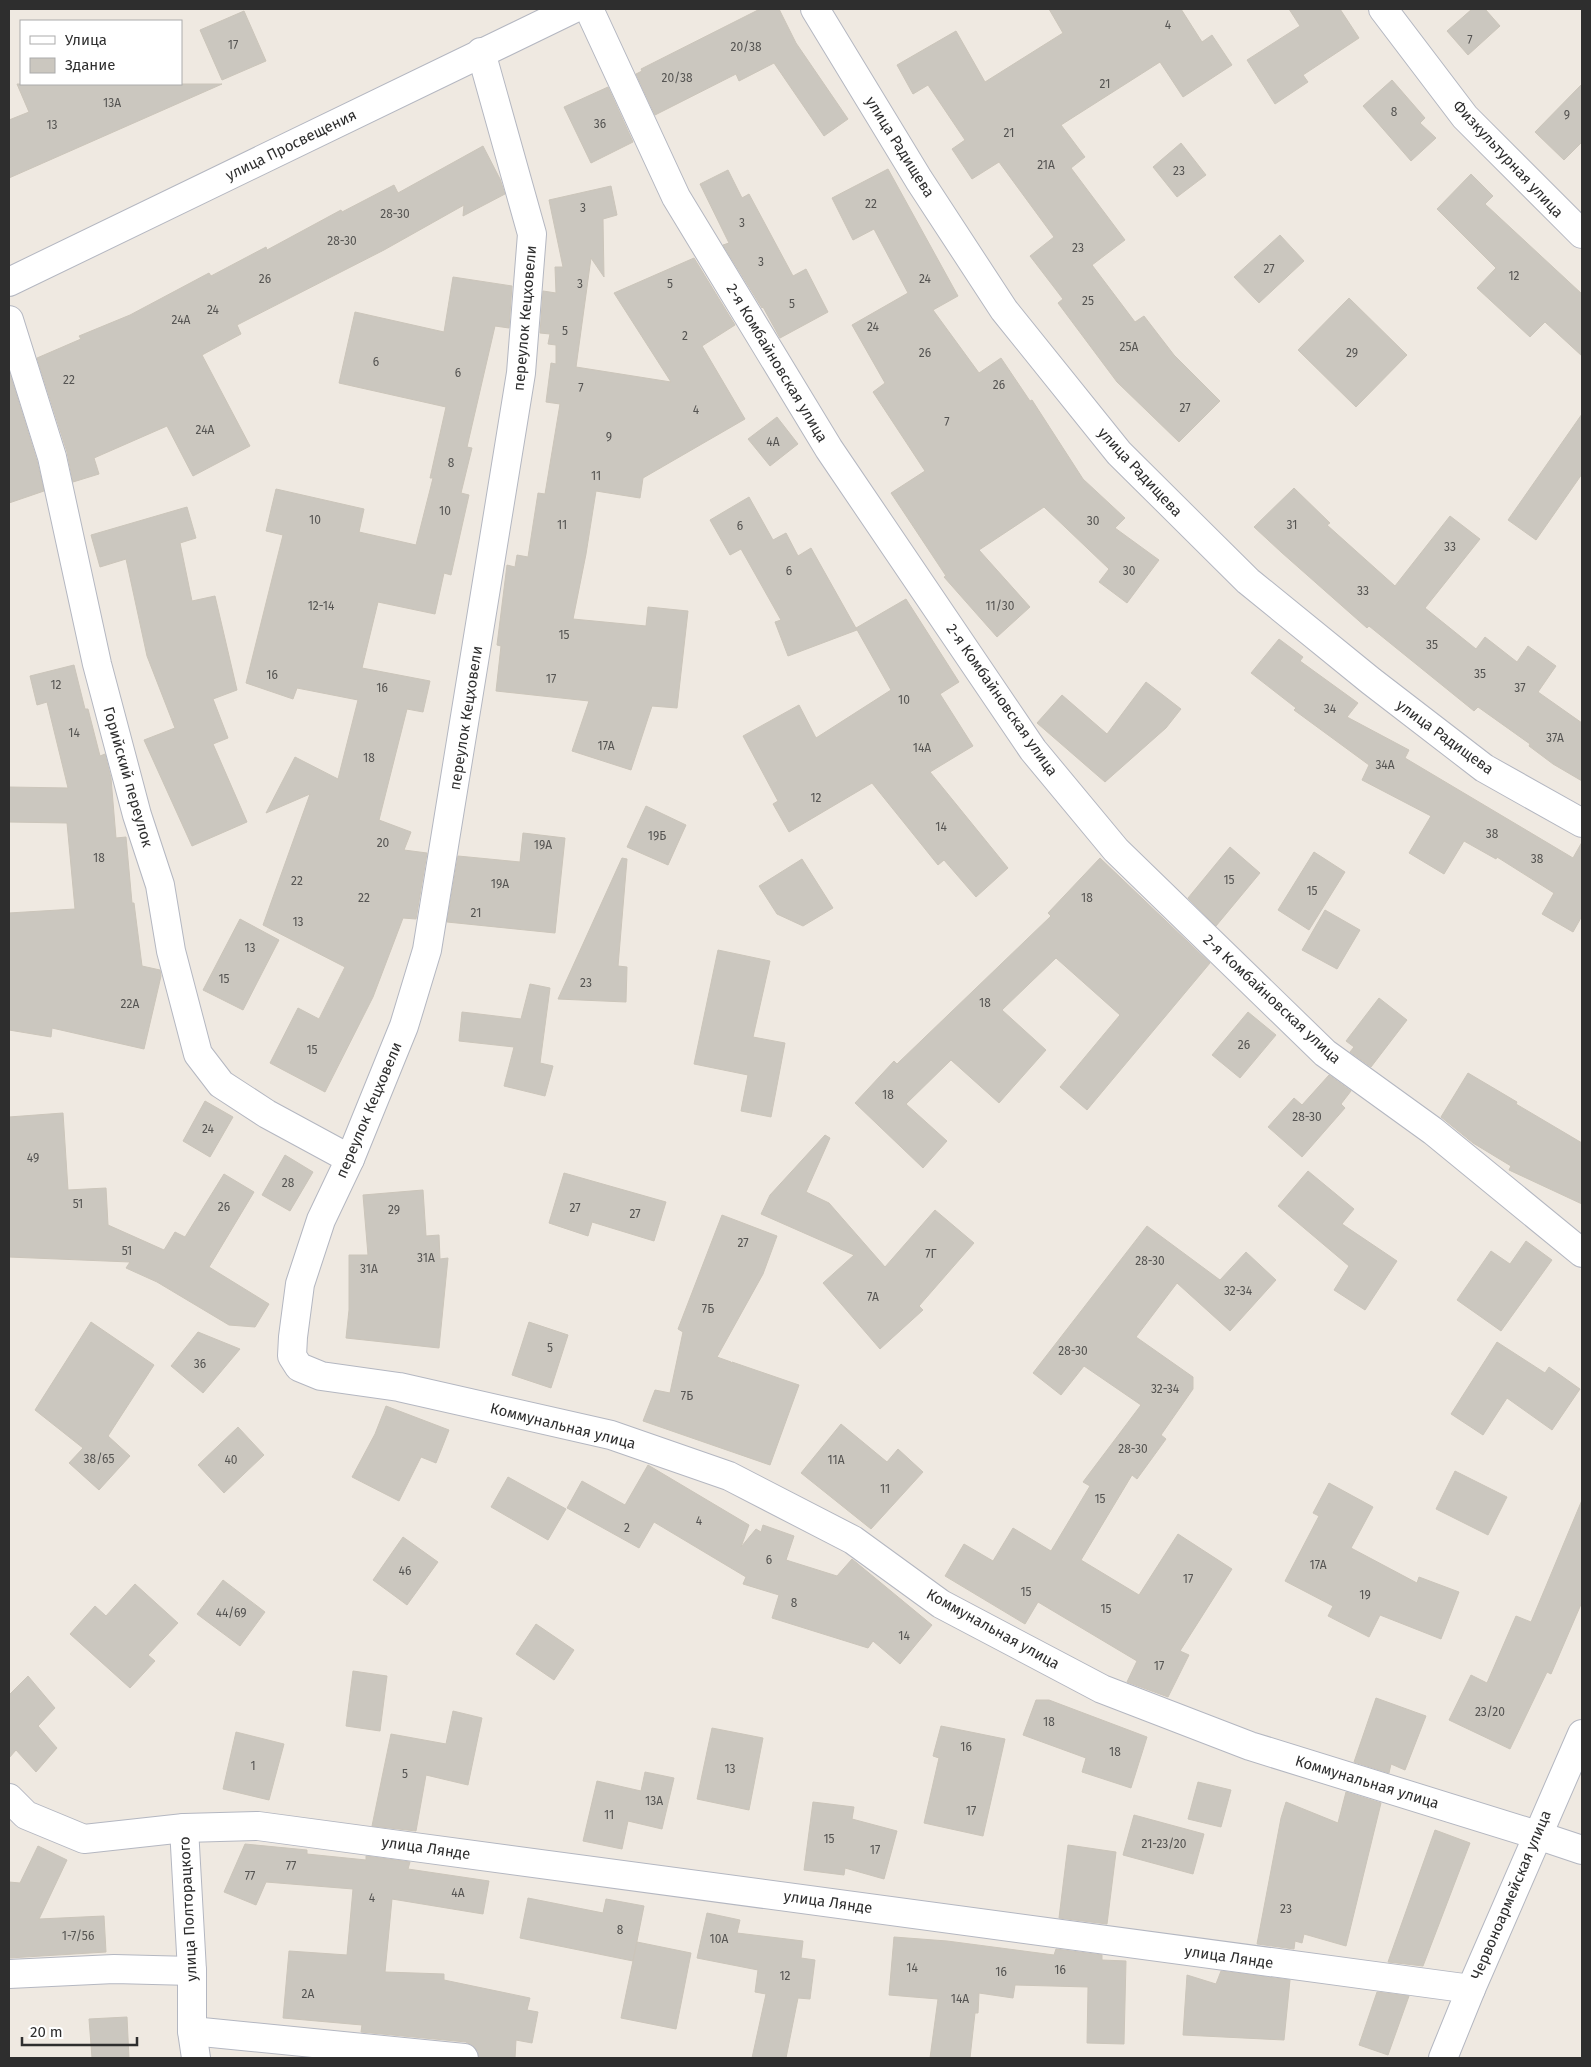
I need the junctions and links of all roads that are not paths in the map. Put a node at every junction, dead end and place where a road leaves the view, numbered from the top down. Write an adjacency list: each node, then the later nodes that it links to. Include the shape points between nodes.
1 (573, 9): 5 (street, улица Просвещения)
2 (589, 9): 11 (street, 2-я Комбайновская улица, via 676,197 829,449 1033,750 1116,850 1325,1053 1433,1132)
3 (815, 9): 9 (street, улица Радищева, via 919,180 1004,310 1119,453 1248,581 1371,682 1484,768)
4 (1383, 9): 6 (street, Физкультурная улица, via 1466,117)
5 (481, 52): 7 (street, улица Просвещения); 10 (street, переулок Кецховели, via 532,234 521,373 427,950 404,1026)
6 (1582, 234)
7 (9, 282)
8 (9, 320): 10 (street, Горийский переулок, via 52,457 97,664 137,816 160,885 170,951 198,1054 221,1084 266,1114)
9 (1582, 823)
10 (350, 1159): 12 (street, переулок Кецховели, via 321,1220 300,1284 292,1356)
11 (1582, 1253)
12 (299, 1367): 16 (street, Коммунальная улица, via 321,1376 399,1387 611,1435 729,1476 853,1540 941,1604 1102,1689 1250,1746)
13 (1582, 1734): 16 (street, Червоноармейская улица)
14 (9, 1798): 15 (street, улица Полторацкого, via 26,1815 84,1840)
15 (184, 1828): 18 (street, улица Полторацкого); 20 (street, улица Лянде, via 258,1826)
16 (1537, 1835): 17 (street, Коммунальная улица); 20 (street, Червоноармейская улица)
17 (1582, 1850)
18 (192, 1971): 19 (street); 21 (street, улица Полторацкого)
19 (9, 1974)
20 (1471, 1989): 24 (street, Червоноармейская улица)
21 (192, 2031): 22 (street, улица Полторацкого); 23 (street)
22 (196, 2058)
23 (464, 2058)
24 (1443, 2058)

